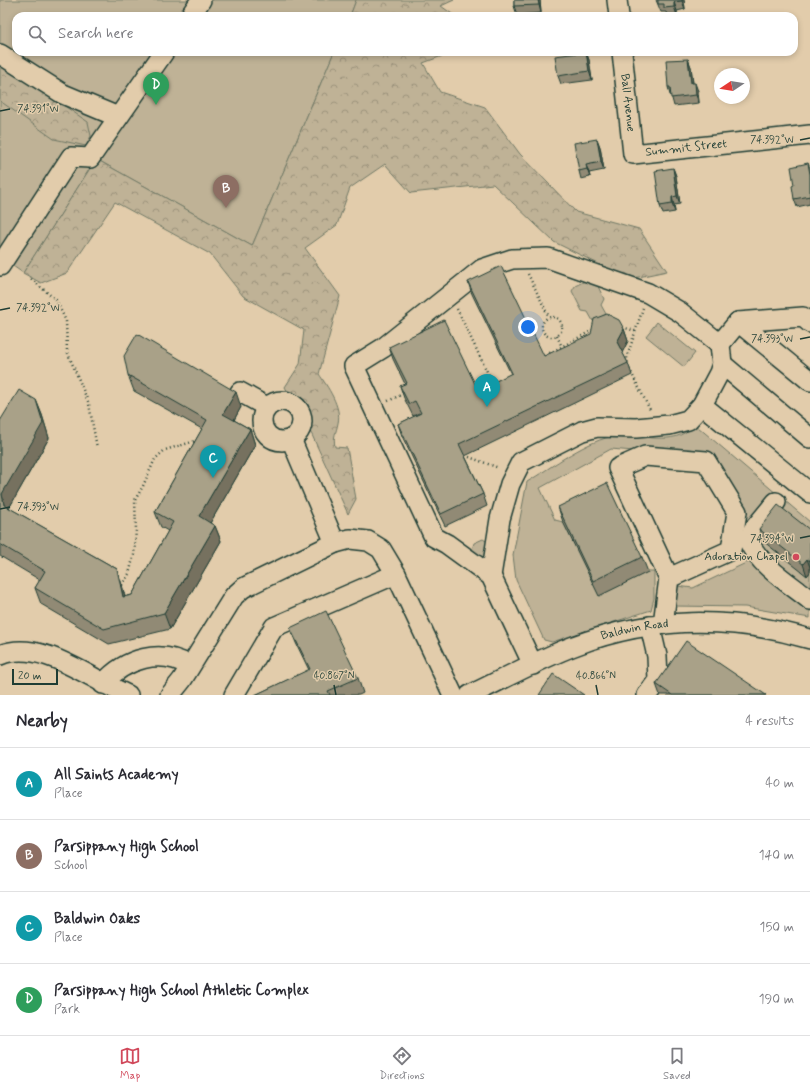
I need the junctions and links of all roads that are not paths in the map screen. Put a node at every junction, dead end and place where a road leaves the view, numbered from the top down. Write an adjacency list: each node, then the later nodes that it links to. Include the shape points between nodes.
1 (201, 0): 3 (street)
2 (617, 0): 4 (street)
3 (193, 12)
4 (618, 12)
5 (0, 54): 8 (street, via 64,94)
6 (161, 56): 8 (street)
7 (622, 56): 10 (street, Ball Avenue)
8 (118, 118): 11 (street, via 90,158 71,157)
9 (810, 135): 10 (street, Summit Street)
10 (633, 154)
11 (0, 266)
12 (738, 322): 13 (street, via 803,317); 14 (street); 16 (street)
13 (810, 323)
14 (720, 344): 15 (street); 26 (street, via 680,312 648,293 548,258 512,259 482,269 383,348 354,366 434,538 447,544)
15 (722, 364): 18 (street); 20 (street)
16 (810, 381)
17 (240, 392): 19 (street)
18 (702, 405): 22 (street); 26 (street, via 688,420 669,425 636,428 597,427 521,462 510,484 500,518)
19 (267, 407): 21 (street, via 261,423 266,435 278,442); 21 (street, via 282,401 299,410 302,423 300,430)
20 (810, 438)
21 (291, 439): 24 (street)
22 (810, 493)
23 (776, 502): 28 (street, via 753,530 749,542 753,551 762,560)
24 (335, 543): 25 (street, via 350,539 368,541 381,549); 33 (street, via 243,588 234,596)
25 (396, 574): 37 (street, via 274,627); 38 (street)
26 (491, 576): 32 (street)
27 (669, 578): 27 (street, via 731,550 736,512 706,461 645,456 618,468); 29 (street)
28 (810, 600)
29 (656, 625): 30 (street, Baldwin Road, via 714,622 751,625); 32 (street, Baldwin Road, via 605,635 573,646); 40 (street, via 658,680)
30 (810, 639)
31 (0, 655): 34 (street, via 25,651 46,654)
32 (533, 665): 39 (street, Baldwin Road)
33 (190, 666): 34 (street, via 178,658 156,656 127,663); 36 (street)
34 (103, 684): 35 (street)
35 (128, 695)
36 (170, 695)
37 (234, 695)
38 (453, 695)
39 (470, 695)
40 (647, 695)

